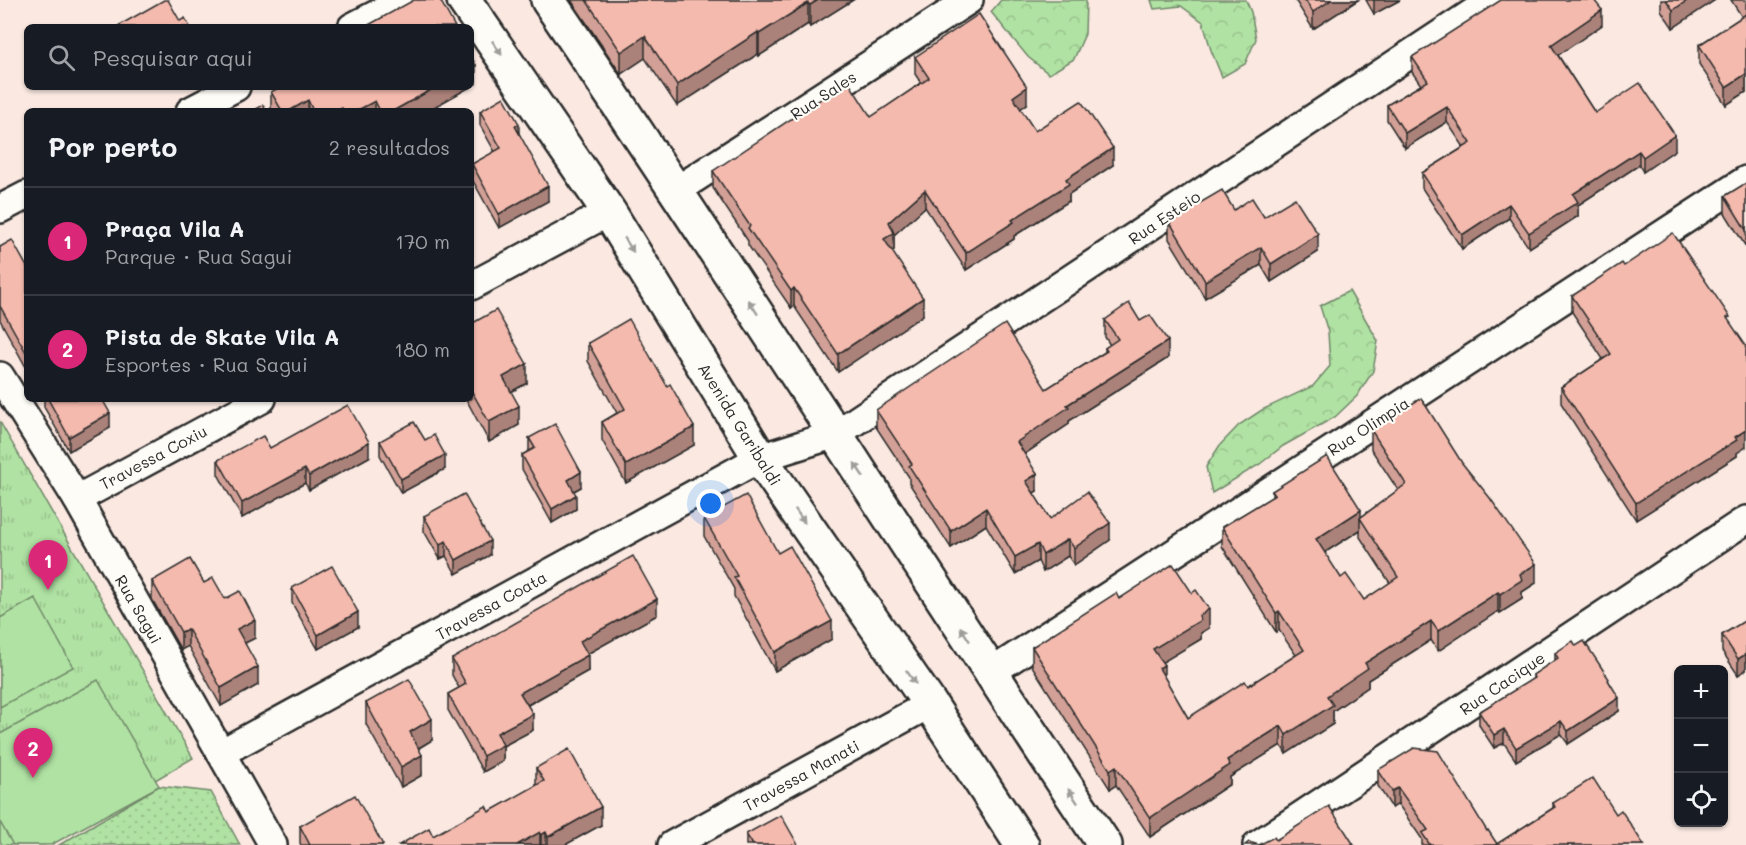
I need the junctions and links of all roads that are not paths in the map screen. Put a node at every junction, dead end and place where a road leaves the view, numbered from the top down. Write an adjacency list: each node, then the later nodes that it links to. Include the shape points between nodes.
1 (404, 0): 6 (street)
2 (464, 0): 13 (main road, Avenida Garibaldi, one-way to 13)
3 (548, 0): 10 (main road)
4 (969, 0): 10 (street, Rua Sales)
5 (1492, 0): 17 (street, Rua Esteio)
6 (357, 24)
7 (230, 90): 8 (street)
8 (196, 108)
9 (1746, 180): 21 (street, Rua Olimpia)
10 (677, 190): 17 (main road, one-way to 10)
11 (24, 197): 12 (street)
12 (0, 209)
13 (609, 212): 14 (street); 18 (main road, Avenida Garibaldi, one-way to 18)
14 (474, 284)
15 (0, 376): 19 (street, Rua Sagui)
16 (256, 402): 19 (street, Travessa Coxiu)
17 (836, 434): 18 (street, Rua Esteio); 21 (main road, one-way to 17)
18 (760, 458): 22 (main road, Avenida Garibaldi, one-way to 22); 23 (street, Travessa Coata)
19 (77, 499): 23 (street, Rua Sagui)
20 (1746, 520): 28 (street, Rua Cacique)
21 (990, 673): 27 (main road, one-way to 21)
22 (930, 704): 25 (street, Travessa Manati); 26 (main road, Avenida Garibaldi)
23 (221, 753): 24 (street, Rua Sagui)
24 (273, 845)
25 (672, 845)
26 (1022, 845)
27 (1105, 845)
28 (1257, 845)

